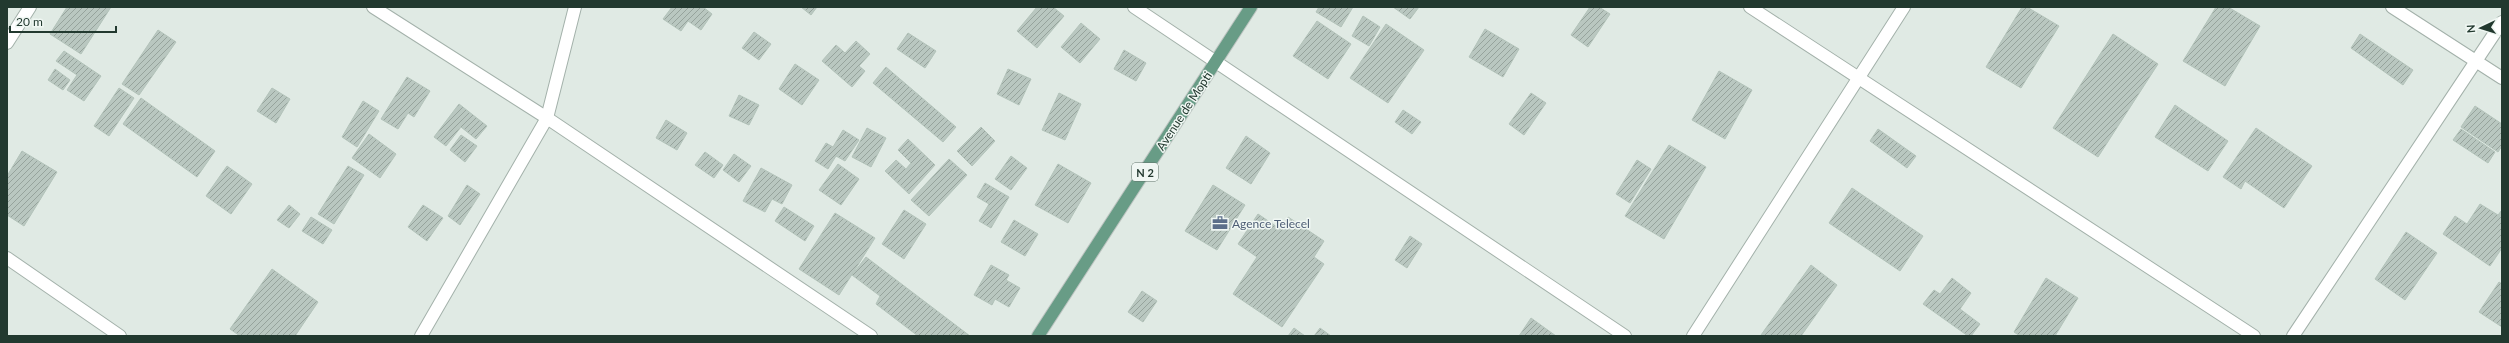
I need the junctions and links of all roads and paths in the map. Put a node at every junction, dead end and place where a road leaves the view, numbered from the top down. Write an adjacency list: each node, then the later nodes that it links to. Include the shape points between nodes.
1 (30, 7): 10 (street)
2 (373, 7): 15 (street)
3 (575, 7): 15 (street)
4 (1134, 7): 11 (street)
5 (1252, 7): 11 (main road, Avenue de Mopti / N 2)
6 (1750, 7): 13 (street)
7 (1904, 7): 13 (street)
8 (2392, 7): 12 (street)
9 (2502, 22): 12 (street)
10 (7, 43)
11 (1216, 61): 20 (main road, Avenue de Mopti / N 2); 21 (street)
12 (2478, 62): 14 (street); 24 (street)
13 (1860, 78): 22 (street); 23 (street)
14 (2502, 78)
15 (547, 118): 18 (street); 19 (street)
16 (7, 258): 17 (street)
17 (120, 336)
18 (421, 336)
19 (871, 336)
20 (1038, 336)
21 (1626, 336)
22 (1693, 336)
23 (2254, 336)
24 (2294, 336)

